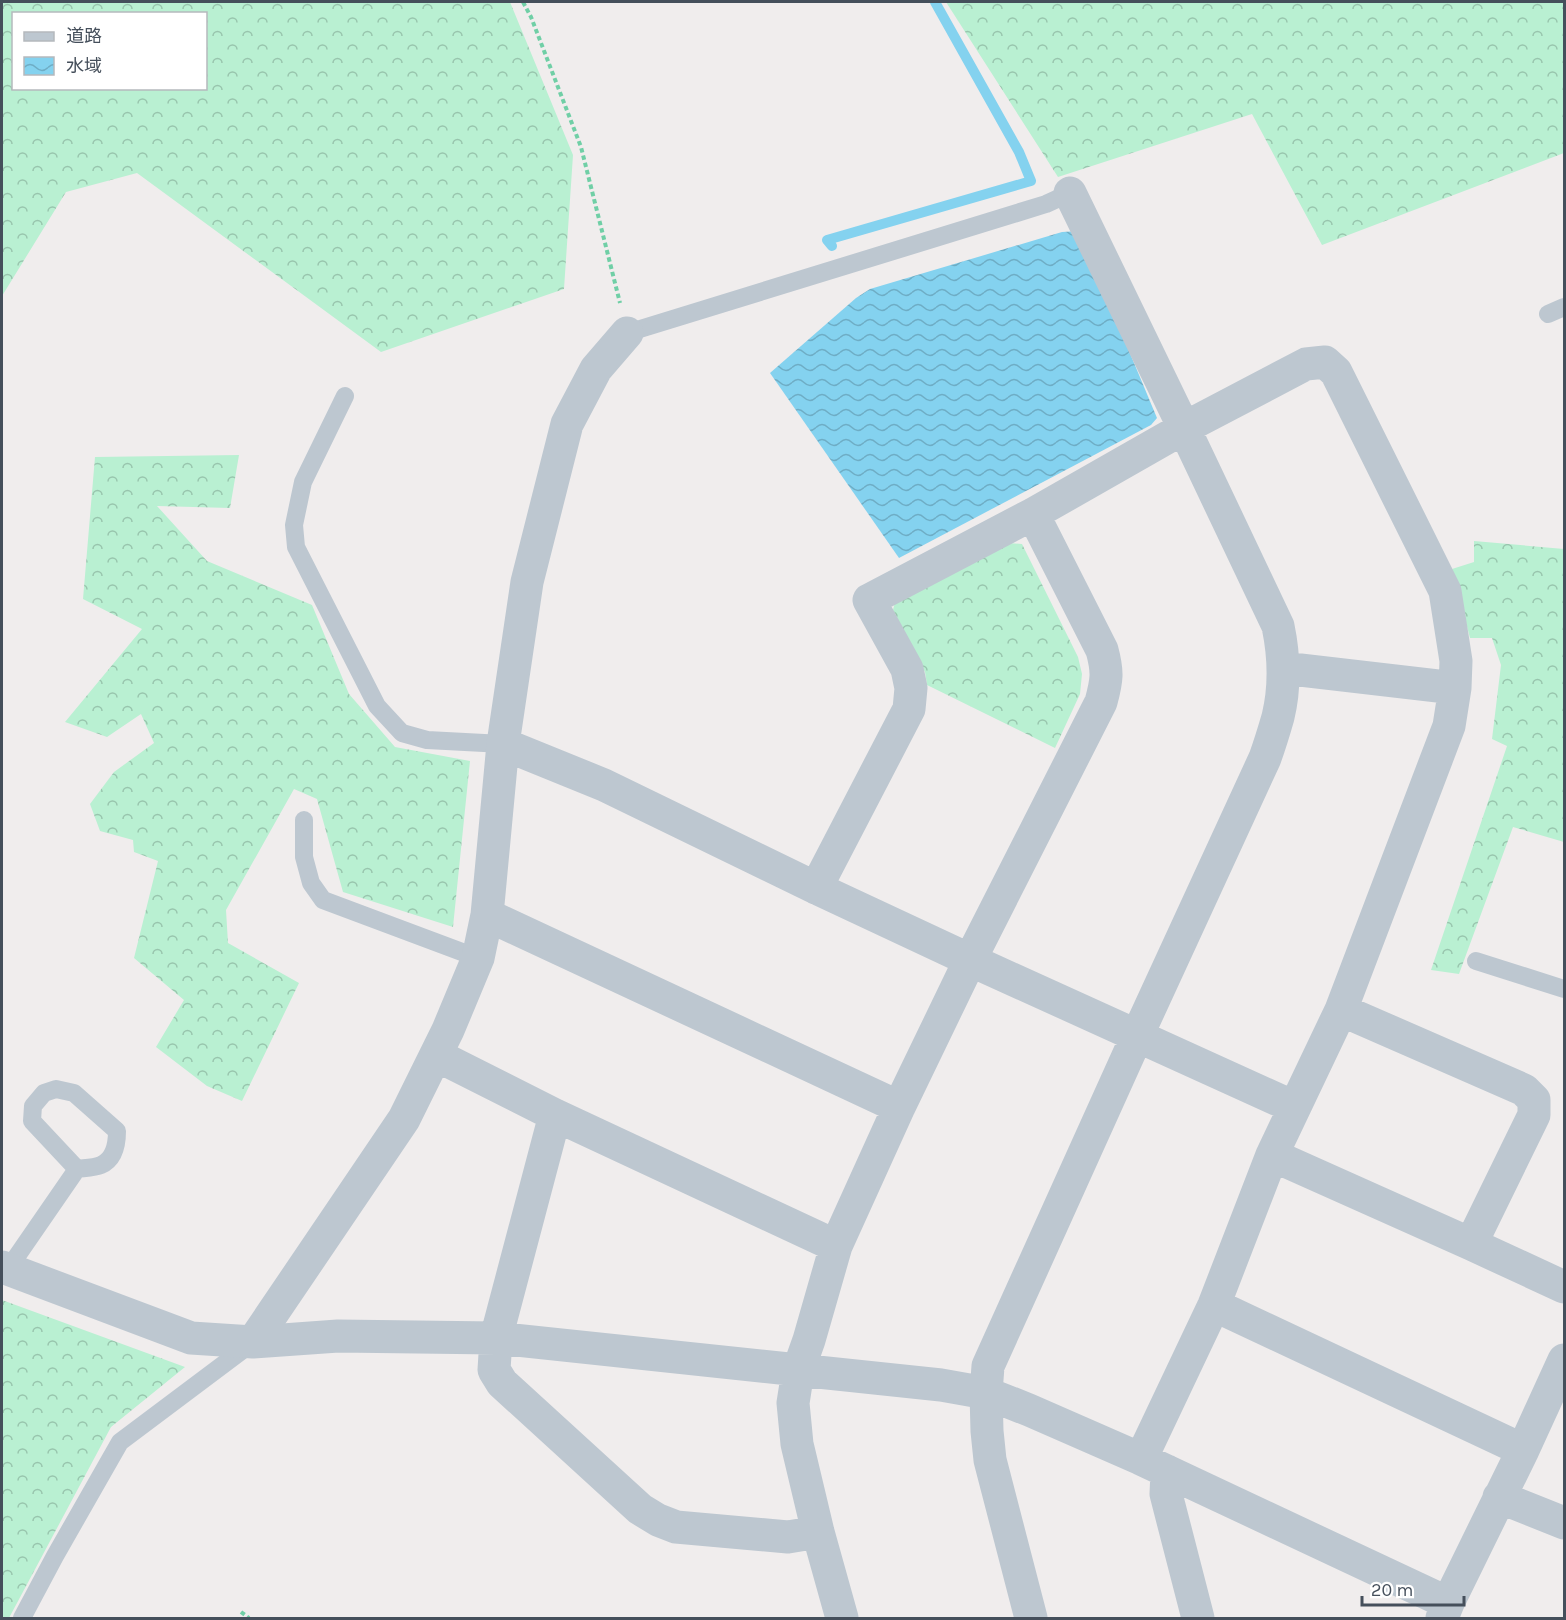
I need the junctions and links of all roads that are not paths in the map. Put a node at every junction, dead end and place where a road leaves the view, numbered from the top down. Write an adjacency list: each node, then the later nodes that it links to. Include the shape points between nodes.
1 (1070, 194): 2 (lane); 4 (street)
2 (627, 333): 8 (street, via 596,369 567,424 527,582)
3 (345, 396): 8 (lane, via 303,482 294,525 296,547 377,706 402,733 427,740)
4 (1184, 428): 5 (street); 6 (street, via 1278,626); 7 (street, via 1306,364 1325,362 1336,372 1445,591 1456,661)
5 (1033, 514): 10 (street, via 869,600 907,669 909,709); 13 (street, via 1102,650 1106,683 1101,702)
6 (1283, 668): 7 (street); 17 (street, via 1279,715 1265,758)
7 (1455, 688): 16 (street, via 1449,726)
8 (502, 744): 10 (street, via 604,785); 11 (street)
9 (304, 820): 12 (lane, via 304,857 311,883 323,900)
10 (816, 888): 13 (street)
11 (487, 915): 12 (street); 19 (street)
12 (478, 958): 18 (street)
13 (970, 960): 17 (street); 19 (street)
14 (1476, 962): 15 (lane)
15 (1564, 989)
16 (1341, 1010): 20 (street); 24 (street, via 1524,1090 1534,1100 1534,1115)
17 (1137, 1036): 20 (street); 33 (street, via 988,1366)
18 (436, 1055): 21 (street); 30 (street, via 404,1119)
19 (899, 1107): 25 (street)
20 (1294, 1107): 22 (street)
21 (555, 1115): 25 (street); 29 (street)
22 (1272, 1155): 24 (street); 28 (street)
23 (77, 1169): 23 (lane, via 32,1121 33,1106 44,1093 56,1089 74,1093 117,1131 117,1144 102,1165); 26 (lane)
24 (1471, 1244): 27 (street)
25 (836, 1246): 32 (street)
26 (5, 1268): 30 (street, via 191,1338)
27 (1564, 1287)
28 (1214, 1305): 34 (street); 35 (street)
29 (496, 1338): 30 (street, via 338,1336); 32 (street); 38 (street, via 494,1370 502,1383 640,1509 658,1520 676,1527 788,1537)
30 (253, 1342): 40 (lane, via 120,1442)
31 (1564, 1360): 34 (street)
32 (798, 1371): 33 (street); 38 (street, via 794,1403 797,1444)
33 (986, 1393): 35 (street); 42 (street, via 990,1460)
34 (1523, 1450): 36 (street)
35 (1154, 1465): 39 (street); 43 (street, via 1166,1494)
36 (1499, 1497): 37 (street); 39 (street)
37 (1564, 1523)
38 (818, 1532): 41 (street)
39 (1445, 1611)
40 (22, 1618)
41 (842, 1618)
42 (1031, 1618)
43 (1198, 1618)

